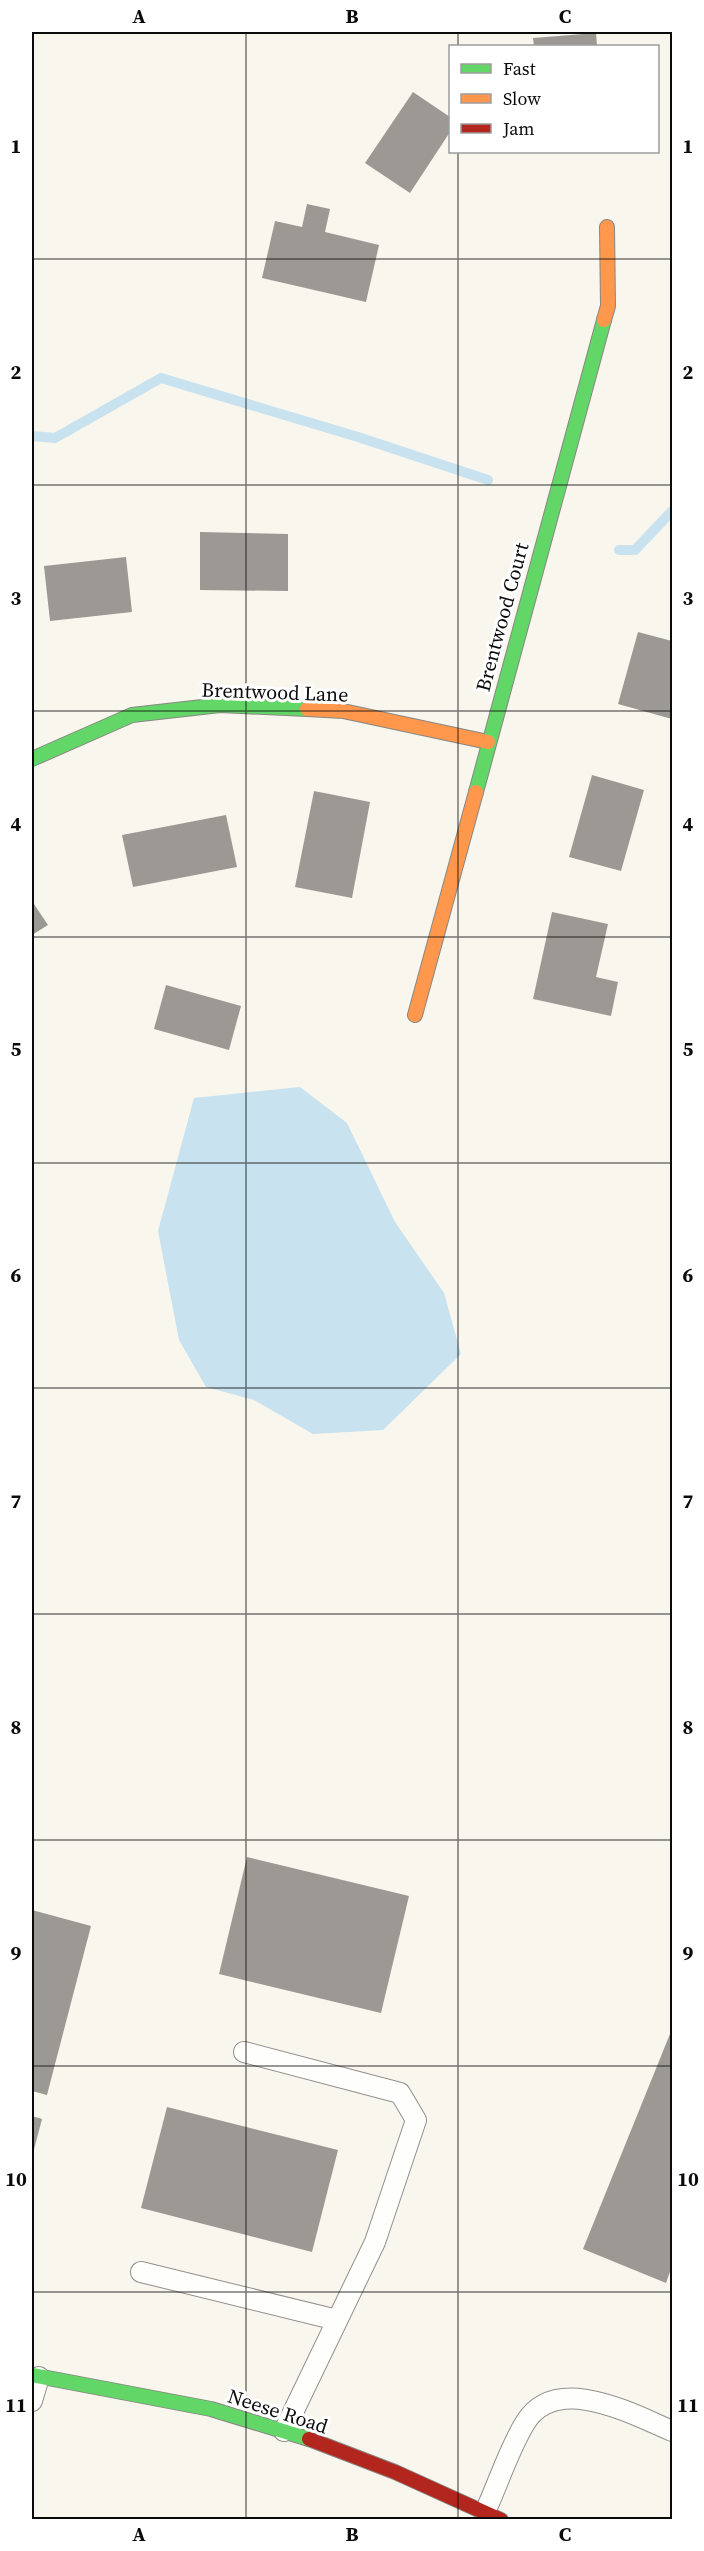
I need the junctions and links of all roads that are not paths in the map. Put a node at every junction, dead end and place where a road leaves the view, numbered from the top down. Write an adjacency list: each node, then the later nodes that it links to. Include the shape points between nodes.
1 (607, 227): 2 (street, Brentwood Court, via 608,306)
2 (488, 742): 3 (street, Brentwood Lane, via 344,711 220,705 132,715); 4 (street, Brentwood Court)
3 (32, 759)
4 (415, 1015)
5 (244, 2052): 7 (lane, via 400,2093 416,2120 375,2242)
6 (141, 2272): 7 (lane)
7 (337, 2320): 10 (lane)
8 (35, 2376): 9 (lane); 10 (street, Neese Road, via 212,2409)
9 (32, 2401)
10 (285, 2431): 12 (street, Neese Road)
11 (672, 2431): 12 (lane, via 612,2406 576,2397 547,2403 526,2421)
12 (493, 2516)

